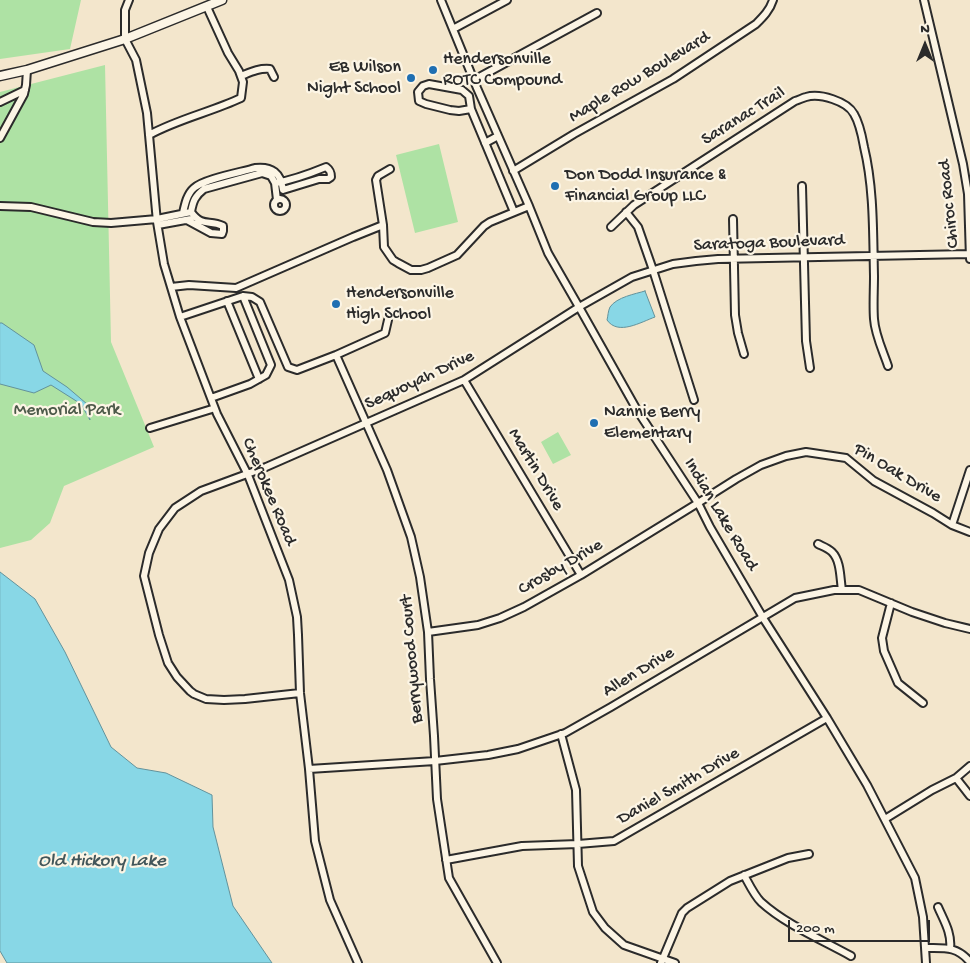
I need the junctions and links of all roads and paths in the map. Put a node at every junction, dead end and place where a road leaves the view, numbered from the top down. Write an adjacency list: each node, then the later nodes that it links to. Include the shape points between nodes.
1 (129, 0): 10 (street, via 125,10)
2 (222, 0): 7 (main road)
3 (441, 0): 9 (street, Indian Lake Road)
4 (508, 0): 9 (street)
5 (773, 0): 24 (street, Maple Row Boulevard, via 765,16 756,24 694,66)
6 (924, 0): 41 (street, Chiroc Road, via 963,164 968,194)
7 (207, 7): 10 (main road); 13 (street)
8 (597, 13): 15 (street)
9 (453, 29): 15 (street, Indian Lake Road)
10 (126, 39): 11 (main road); 19 (street, Cherokee Road, via 136,60)
11 (27, 70): 12 (main road); 16 (street)
12 (0, 76)
13 (241, 76): 14 (street, via 264,68 270,69); 19 (street, via 242,98)
14 (274, 77)
15 (474, 80): 20 (street, Indian Lake Road)
16 (25, 90): 17 (street); 21 (street)
17 (0, 102)
18 (471, 109): 18 (street, via 469,96 462,90 429,84 418,92 419,101 426,104 459,111); 22 (street)
19 (150, 135): 38 (street, Cherokee Road)
20 (498, 136): 22 (street); 24 (street, Indian Lake Road)
21 (0, 138)
22 (485, 143): 32 (street)
23 (390, 169): 39 (street, via 376,180)
24 (513, 170): 31 (street, Indian Lake Road)
25 (279, 183): 27 (street, via 278,175 271,169 260,168); 28 (street); 28 (street, via 326,167 331,172 328,180 319,179)
26 (802, 186): 43 (street)
27 (199, 188): 34 (street, via 191,191); 35 (street, via 192,203)
28 (280, 190): 29 (street)
29 (280, 200)
30 (0, 206): 38 (street, via 31,207 93,222)
31 (529, 206): 32 (street); 50 (street, Indian Lake Road, via 548,253)
32 (514, 212): 39 (street, via 484,226 457,255 421,270 411,270 393,260 384,247)
33 (626, 212): 40 (street, Saranac Trail); 42 (street, Saranac Trail, via 795,101 807,96 827,98 847,106 854,113 860,129 870,181); 46 (street, via 638,227)
34 (183, 213): 35 (street); 38 (street)
35 (193, 215): 37 (street); 37 (street, via 206,223 223,226 222,234 211,233)
36 (733, 219): 45 (street)
37 (187, 220): 38 (street)
38 (158, 222): 47 (street, Cherokee Road)
39 (383, 225): 47 (street, via 236,288)
40 (611, 227)
41 (970, 254): 42 (street, Saratoga Boulevard); 44 (street, Chiroc Road)
42 (874, 256): 43 (street, Saratoga Boulevard); 55 (street, Saranac Trail, via 874,320)
43 (803, 257): 45 (street, Saratoga Boulevard); 56 (street)
44 (970, 258)
45 (734, 259): 46 (street, Saratoga Boulevard, via 696,260); 53 (street, via 736,315)
46 (653, 270): 50 (street, Saratoga Boulevard, via 632,277); 60 (street)
47 (171, 287): 51 (street, Cherokee Road)
48 (243, 296): 49 (street); 54 (street, via 260,302 288,366 297,370); 57 (street, via 271,365 266,375)
49 (227, 302): 51 (street); 57 (street)
50 (580, 306): 58 (street, Sequoyah Drive); 66 (street, Indian Lake Road, via 637,410)
51 (180, 317): 59 (street, Cherokee Road)
52 (388, 320): 54 (street, via 385,333)
53 (744, 354)
54 (336, 355): 62 (street, Berrywood Court)
55 (888, 366)
56 (810, 368)
57 (259, 379): 59 (street)
58 (464, 380): 62 (street, Sequoyah Drive); 70 (street, Martin Drive)
59 (211, 398): 65 (street, Cherokee Road)
60 (694, 400)
61 (212, 409): 63 (street)
62 (366, 423): 65 (street, Sequoyah Drive); 75 (street, Berrywood Court, via 411,537)
63 (150, 428)
64 (970, 470): 67 (street)
65 (248, 474): 76 (street, Cherokee Road, via 289,580 298,635); 76 (street, Sequoyah Drive, via 201,491 175,508 159,529 144,576 168,664 194,694 206,699 224,700)
66 (698, 503): 67 (street, Pin Oak Drive, via 761,465 806,452 846,458 874,481); 70 (street, Crosby Drive); 73 (street, Indian Lake Road)
67 (952, 525): 68 (street, Pin Oak Drive)
68 (970, 532)
69 (818, 544): 71 (street, via 831,550 836,557)
70 (581, 575): 75 (street, Crosby Drive, via 500,618 478,625)
71 (842, 590): 72 (street, Allen Drive, via 859,590); 73 (street, Allen Drive, via 796,598)
72 (891, 603): 74 (street, Allen Drive); 77 (street, via 882,638 884,651 898,683)
73 (763, 617): 78 (street, Indian Lake Road); 79 (street, Allen Drive)
74 (970, 629)
75 (428, 632): 80 (street, Berrywood Court)
76 (300, 693): 82 (street, Cherokee Road)
77 (922, 703)
78 (827, 718): 85 (street, Indian Lake Road); 86 (street, Daniel Smith Drive, via 614,841)
79 (560, 734): 80 (street, Allen Drive, via 518,750); 86 (street, via 576,790)
80 (435, 761): 82 (street, Allen Drive); 88 (street, Berrywood Court)
81 (970, 766): 83 (street)
82 (309, 770): 96 (street, Cherokee Road, via 317,849 330,900)
83 (956, 778): 84 (street); 85 (street)
84 (970, 796)
85 (885, 819): 91 (street, Indian Lake Road, via 915,878)
86 (578, 844): 88 (street, Daniel Smith Drive, via 522,846); 94 (street, via 578,866 594,912 605,928 624,945)
87 (809, 854): 89 (street, via 788,858)
88 (446, 860): 97 (street, Berrywood Court, via 448,878)
89 (744, 875): 93 (street, via 760,901 786,921); 94 (street, via 682,913)
90 (938, 907): 92 (street, via 949,929)
91 (925, 948): 92 (street); 99 (street, Indian Lake Road)
92 (950, 949): 95 (street)
93 (851, 956)
94 (662, 961): 98 (street)
95 (970, 962)
96 (358, 963)
97 (497, 963)
98 (675, 963)
99 (926, 963)

